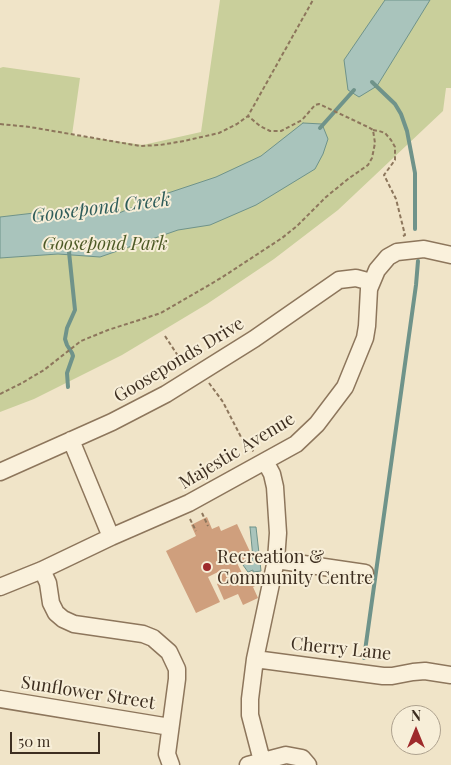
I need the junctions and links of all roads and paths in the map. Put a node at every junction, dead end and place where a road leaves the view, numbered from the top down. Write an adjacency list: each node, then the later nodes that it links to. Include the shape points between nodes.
1 (313, 0): 2 (path)
2 (248, 116): 3 (path, via 219,133 184,142 140,146); 4 (path, via 270,131 281,131 302,120 319,104)
3 (0, 124)
4 (373, 130): 5 (path, via 385,133 395,147 395,160 384,175 396,199 405,235); 11 (path, via 375,143 368,165 326,197 282,238 161,313 94,334 44,370)
5 (396, 241)
6 (451, 255): 7 (street, Majestic Avenue, via 424,249 397,252 377,270)
7 (371, 282): 12 (street, Gooseponds Drive, via 356,278 339,280 166,394); 13 (street, Majestic Avenue, via 365,338 345,386 317,424 296,444)
8 (165, 336): 9 (path)
9 (187, 368)
10 (207, 382): 13 (path, via 223,402 242,439 258,457)
11 (0, 394)
12 (71, 440): 14 (street, Gooseponds Drive); 19 (street)
13 (265, 460): 19 (street, Majestic Avenue, via 188,504); 20 (street, via 275,487)
14 (0, 472)
15 (199, 506): 17 (path)
16 (187, 512): 18 (path)
17 (208, 526)
18 (196, 531)
19 (111, 537): 21 (street, Majestic Avenue)
20 (276, 560): 22 (street); 24 (street)
21 (42, 570): 23 (street, Majestic Avenue); 27 (street, via 56,613 63,619 74,624 143,634 154,638 169,652 177,669)
22 (365, 573)
23 (0, 587)
24 (255, 659): 25 (street, Cherry Lane, via 383,676 425,671); 28 (street, via 250,715)
25 (451, 675)
26 (0, 699): 27 (street, Sunflower Street)
27 (170, 727): 29 (street, via 167,754)
28 (255, 763): 30 (street, via 286,755 302,758)
29 (171, 765)
30 (308, 765)

